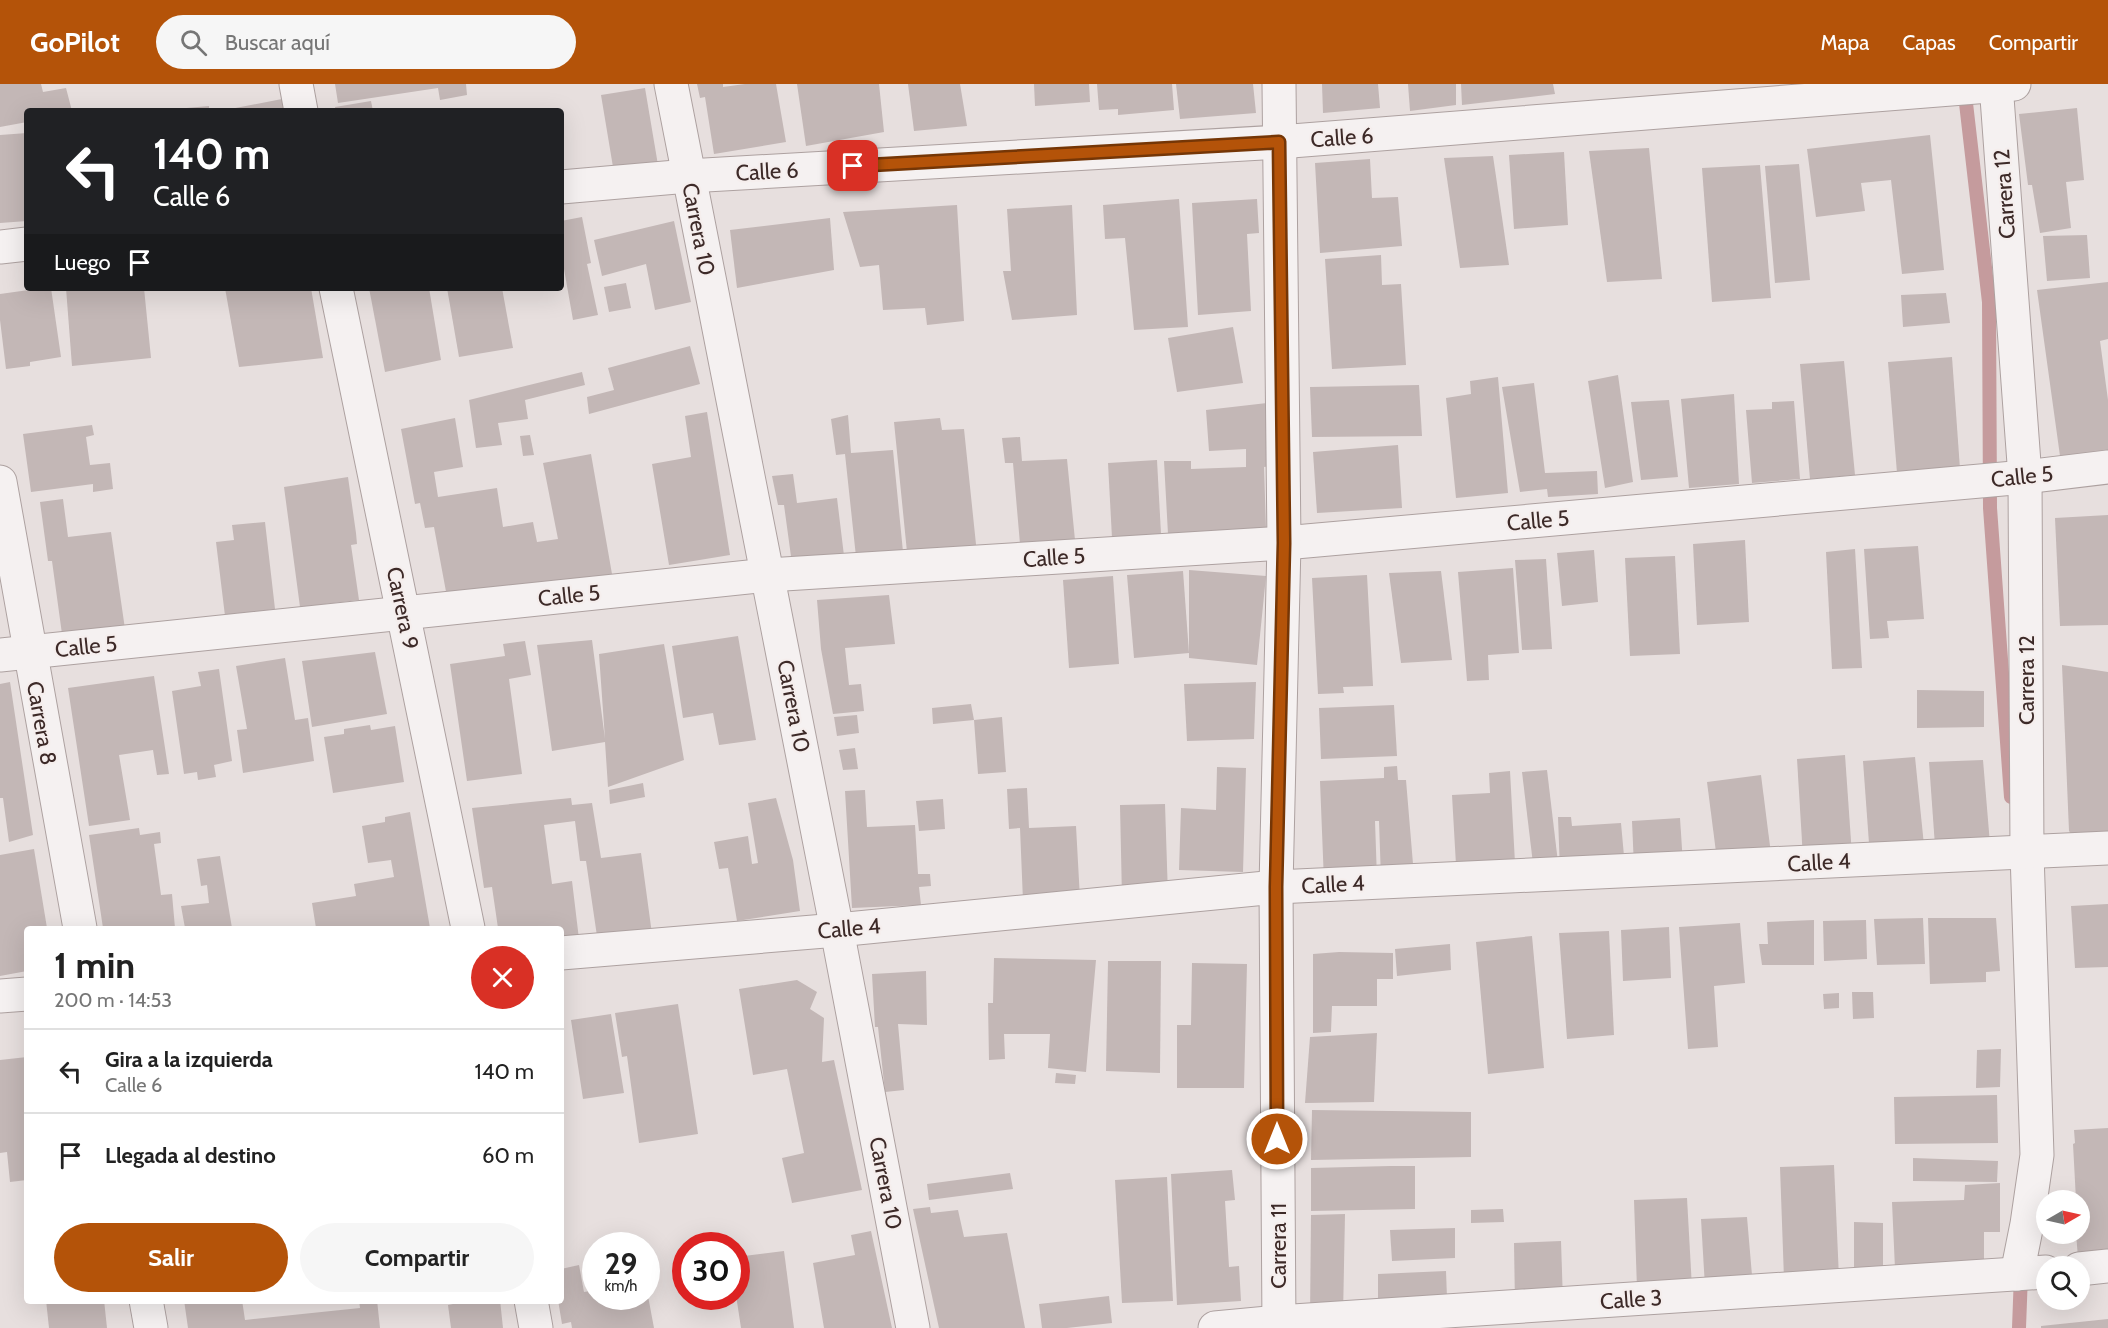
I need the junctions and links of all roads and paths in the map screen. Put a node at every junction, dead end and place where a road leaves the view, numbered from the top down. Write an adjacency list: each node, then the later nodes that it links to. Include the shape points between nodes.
1 (296, 84): 5 (street)
2 (671, 84): 7 (street, Carrera 10)
3 (1279, 84): 6 (street, Carrera 11)
4 (2002, 85): 6 (street, Calle 6); 13 (street, Carrera 12)
5 (300, 108)
6 (1279, 142): 7 (street, Calle 6); 15 (street, Carrera 11)
7 (688, 176): 8 (street, Calle 6); 16 (street, Carrera 10)
8 (564, 187)
9 (24, 244): 10 (street)
10 (0, 247)
11 (337, 291): 17 (street, Carrera 9)
12 (2108, 467): 13 (street, Calle 5)
13 (2025, 477): 15 (street, Calle 5); 20 (street, Carrera 12)
14 (0, 482): 18 (street, Carrera 8)
15 (1284, 543): 16 (street, Calle 5); 21 (street, Carrera 11)
16 (768, 575): 17 (street, Calle 5); 24 (street, Carrera 10)
17 (404, 612): 18 (street, Calle 5); 23 (street, Carrera 9)
18 (15, 654): 22 (street, Carrera 8)
19 (2108, 848): 20 (street, Calle 4)
20 (2026, 853): 21 (street, Calle 4); 30 (street, Carrera 12, via 2037,1155 2027,1224)
21 (1276, 887): 24 (street, Calle 4); 33 (street, Carrera 11)
22 (80, 926)
23 (468, 926)
24 (837, 930): 25 (street, Calle 4); 36 (street, Carrera 10)
25 (564, 953)
26 (24, 994): 27 (street)
27 (0, 996)
28 (2108, 1266): 29 (street)
29 (2090, 1268)
30 (2032, 1273): 33 (street, Calle 3)
31 (147, 1304): 34 (street)
32 (532, 1304): 35 (street)
33 (1278, 1325): 37 (street, Calle 3)
34 (151, 1328)
35 (536, 1328)
36 (914, 1328)
37 (1215, 1328)

